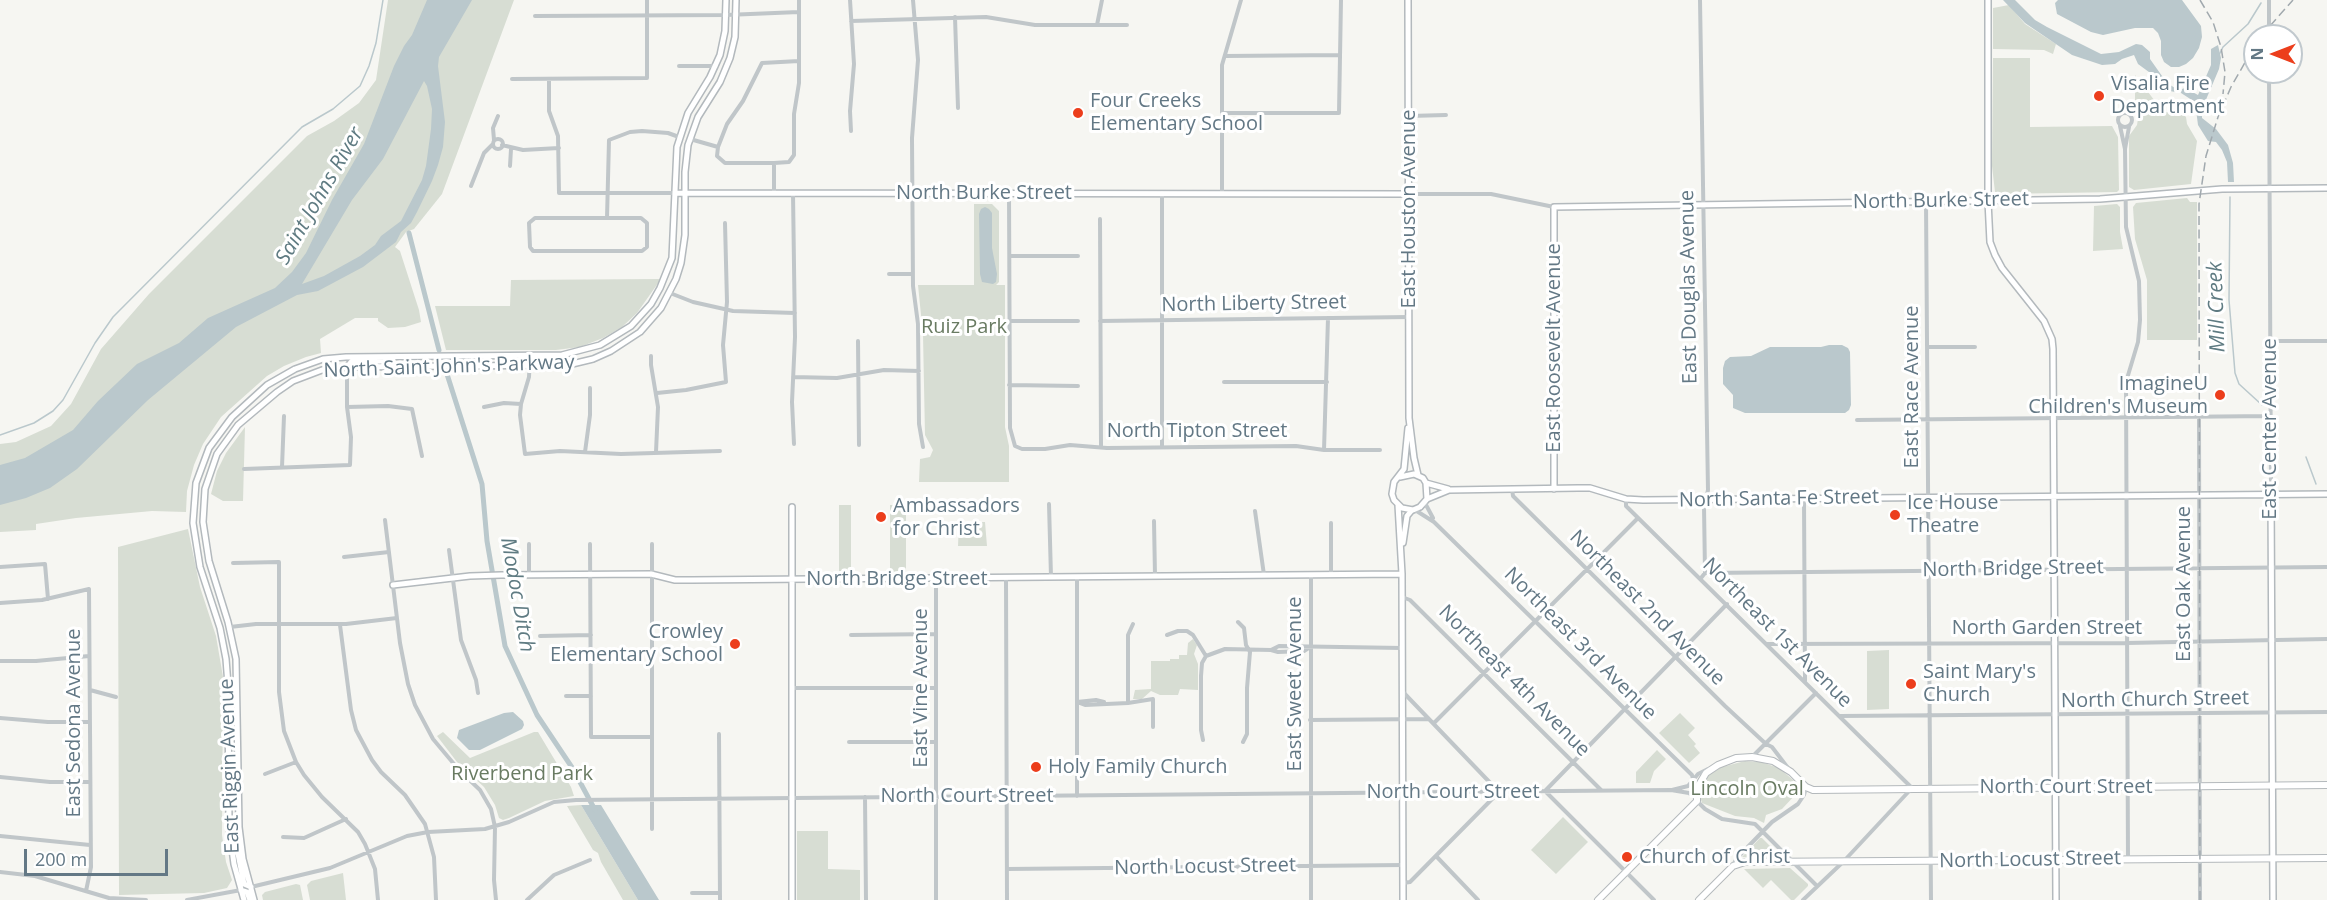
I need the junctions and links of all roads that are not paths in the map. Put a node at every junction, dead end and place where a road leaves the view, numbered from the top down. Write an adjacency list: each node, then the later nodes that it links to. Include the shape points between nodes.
1 (647, 0): 16 (street)
2 (726, 0): 17 (street, North Saint John's Parkway)
3 (736, 0): 15 (street, North Saint John's Parkway)
4 (799, 0): 14 (street)
5 (850, 0): 21 (street)
6 (913, 0): 20 (street)
7 (1102, 0): 23 (street)
8 (1241, 0): 26 (street)
9 (1341, 0): 25 (street)
10 (1408, 0): 37 (street, East Houston Avenue)
11 (1700, 0): 67 (street, East Douglas Avenue)
12 (1988, 0): 66 (street)
13 (2269, 0): 22 (street)
14 (799, 12): 15 (street); 27 (street)
15 (736, 13): 17 (street); 42 (street, North Saint John's Parkway, via 734,44 723,75 702,108)
16 (647, 15): 17 (street); 18 (street); 31 (street, via 647,78)
17 (726, 15): 29 (street, North Saint John's Parkway, via 724,41)
18 (535, 16)
19 (955, 17): 20 (street); 23 (street, via 986,17 1035,25); 33 (street)
20 (915, 20): 21 (street); 61 (street, via 918,60 912,138)
21 (852, 21): 40 (street)
22 (2269, 24)
23 (1097, 25): 24 (street)
24 (1127, 25)
25 (1339, 55): 26 (street); 34 (street, via 1339,113)
26 (1225, 56): 34 (street)
27 (799, 61): 45 (street, via 760,64); 49 (street, via 794,155 789,162)
28 (678, 66): 29 (street)
29 (716, 66): 41 (street, North Saint John's Parkway)
30 (512, 79): 31 (street)
31 (549, 79): 46 (street, via 549,111)
32 (2269, 84): 52 (street, East Center Avenue)
33 (958, 108)
34 (1222, 113): 60 (street)
35 (1446, 115): 37 (street)
36 (498, 116): 43 (street, via 493,128)
37 (1409, 116): 63 (street, East Houston Avenue)
38 (2120, 126): 39 (street); 39 (street, via 2118,118 2126,113 2132,118); 48 (street)
39 (2130, 126): 48 (street)
40 (851, 131)
41 (679, 136): 54 (street, via 642,131 609,140); 55 (street, North Saint John's Parkway)
42 (689, 139): 45 (street); 56 (street, North Saint John's Parkway)
43 (494, 142): 44 (street, via 496,148); 44 (street, via 501,140); 51 (street, via 484,153)
44 (502, 146): 47 (street)
45 (718, 147): 49 (street, via 717,156 725,163)
46 (559, 148): 47 (street); 54 (street, North Burke Street, via 559,193)
47 (511, 149): 50 (street)
48 (2124, 149): 64 (street)
49 (774, 163): 57 (street)
50 (510, 166)
51 (471, 186)
52 (2270, 188): 53 (street, North Burke Street); 64 (street, North Burke Street); 87 (street, East Center Avenue)
53 (2327, 188)
54 (607, 193): 55 (street, North Burke Street); 69 (street)
55 (675, 193): 56 (street, North Burke Street); 91 (street, North Saint John's Parkway, via 672,258 651,304 631,326 600,345 562,355)
56 (685, 193): 57 (street, North Burke Street); 76 (street, North Saint John's Parkway, via 683,249)
57 (774, 193): 58 (street, North Burke Street)
58 (793, 193): 61 (street, North Burke Street); 78 (street)
59 (1009, 193): 61 (street, North Burke Street); 62 (street, North Burke Street); 72 (street)
60 (1222, 193): 62 (street, North Burke Street); 63 (street, North Burke Street)
61 (913, 194): 75 (street)
62 (1162, 194): 81 (street)
63 (1408, 194): 68 (street, via 1491,194); 79 (street, East Houston Avenue)
64 (2125, 197): 66 (street, North Burke Street); 112 (street, via 2127,239 2139,281 2140,320 2126,382)
65 (1926, 201): 66 (street, North Burke Street); 67 (street, North Burke Street); 88 (street, East Race Avenue)
66 (1988, 201): 111 (street, via 1989,236 1995,255 2052,339)
67 (1702, 205): 68 (street, North Burke Street); 144 (street, East Douglas Avenue)
68 (1554, 207): 134 (street, East Roosevelt Avenue)
69 (607, 218): 69 (street, via 535,218 531,220 531,250 647,247 645,220)
70 (1100, 219): 84 (street)
71 (725, 223): 77 (street)
72 (1010, 256): 73 (street); 82 (street)
73 (1078, 256)
74 (889, 274): 75 (street)
75 (913, 274): 95 (street)
76 (670, 293): 77 (street); 94 (street, North Saint John's Parkway, via 640,332 611,351 576,363)
77 (726, 310): 78 (street); 103 (street, via 726,382)
78 (795, 313): 97 (street)
79 (1409, 317): 80 (street, North Liberty Street); 110 (street, East Houston Avenue)
80 (1328, 318): 81 (street, North Liberty Street); 98 (street)
81 (1162, 320): 84 (street, North Liberty Street); 121 (street)
82 (1009, 321): 83 (street); 100 (street)
83 (1078, 321)
84 (1100, 321): 119 (street)
85 (2327, 340): 87 (street)
86 (858, 341): 96 (street)
87 (2270, 342): 108 (street, East Center Avenue)
88 (1927, 347): 89 (street); 113 (street, East Race Avenue)
89 (1975, 347)
90 (394, 356): 91 (street, North Saint John's Parkway); 93 (street, via 382,361 351,362); 115 (street, North Saint John's Parkway, via 335,357 295,369 267,385)
91 (530, 356): 94 (street)
92 (651, 356): 103 (street)
93 (347, 367): 94 (street, North Saint John's Parkway); 105 (street); 116 (street, North Saint John's Parkway, via 322,370 293,381 245,418)
94 (530, 367): 104 (street)
95 (919, 371): 96 (street); 120 (street)
96 (859, 374): 97 (street); 118 (street)
97 (793, 377): 117 (street)
98 (1327, 381): 99 (street); 122 (street)
99 (1224, 382)
100 (1009, 385): 101 (street); 119 (street, North Tipton Street, via 1010,435 1015,446)
101 (1078, 386)
102 (590, 388): 125 (street)
103 (657, 393): 126 (street)
104 (521, 404): 106 (street); 125 (street, via 525,454)
105 (347, 407): 127 (street, via 412,409); 128 (street, via 350,465)
106 (484, 407)
107 (284, 416): 128 (street)
108 (2271, 416): 109 (street); 138 (street, East Center Avenue)
109 (2199, 417): 112 (street); 137 (street, East Oak Avenue)
110 (1409, 418): 130 (street, East Houston Avenue); 131 (street, East Houston Avenue, via 1405,466)
111 (2053, 418): 112 (street); 113 (street); 140 (street)
112 (2126, 418): 141 (street)
113 (1929, 419): 114 (street); 139 (street, East Race Avenue)
114 (1857, 420)
115 (217, 435): 156 (street, East Riggin Avenue, via 197,478)
116 (225, 441): 154 (street, East Riggin Avenue, via 206,483)
117 (794, 444)
118 (859, 445)
119 (1101, 446): 121 (street, North Tipton Street)
120 (923, 447)
121 (1162, 447): 122 (street, North Tipton Street, via 1296,446)
122 (1324, 450): 123 (street, North Tipton Street)
123 (1380, 450)
124 (720, 451): 126 (street)
125 (585, 452): 126 (street)
126 (656, 452)
127 (422, 456)
128 (282, 467): 129 (street)
129 (244, 469)
130 (1418, 475): 131 (street); 132 (street)
131 (1400, 477): 147 (street, via 1392,488)
132 (1426, 483): 135 (street, North Santa Fe Street); 145 (street)
133 (1512, 489): 134 (street, North Santa Fe Street); 135 (street, North Santa Fe Street); 172 (street, Northeast 2nd Avenue, via 1513,496)
134 (1554, 489): 142 (street, North Santa Fe Street, via 1590,489)
135 (1449, 490): 145 (street, North Santa Fe Street)
136 (2327, 494): 138 (street, North Santa Fe Street)
137 (2199, 495): 138 (street, North Santa Fe Street); 141 (street, North Santa Fe Street); 170 (street, East Oak Avenue)
138 (2271, 495): 167 (street, East Center Avenue)
139 (1928, 497): 140 (street, North Santa Fe Street); 143 (street, North Santa Fe Street); 173 (street, East Race Avenue)
140 (2055, 497): 141 (street, North Santa Fe Street); 171 (street)
141 (2126, 497): 169 (street)
142 (1626, 499): 144 (street, North Santa Fe Street); 151 (street, Northeast 1st Avenue, via 1626,506)
143 (1804, 499): 144 (street, North Santa Fe Street); 174 (street)
144 (1706, 500): 175 (street, East Douglas Avenue)
145 (1426, 501): 149 (street); 155 (street, Northeast 3rd Avenue)
146 (1050, 504): 184 (street)
147 (1398, 505): 149 (street); 162 (street)
148 (792, 507): 190 (street)
149 (1414, 510): 155 (street, Northeast 3rd Avenue); 162 (street, via 1407,516)
150 (1255, 511): 183 (street)
151 (1638, 518): 172 (street); 188 (street, Northeast 1st Avenue)
152 (385, 520): 163 (street)
153 (1154, 521): 182 (street)
154 (203, 522): 156 (street); 202 (street, East Riggin Avenue, via 209,561)
155 (1434, 522): 198 (street, Northeast 3rd Avenue)
156 (193, 523): 291 (street, East Riggin Avenue, via 200,567 226,659)
157 (1331, 523): 180 (street)
158 (529, 544): 176 (street)
159 (590, 544): 177 (street)
160 (652, 544): 178 (street)
161 (449, 550): 186 (street)
162 (1402, 551): 181 (street)
163 (389, 552): 164 (street); 191 (street)
164 (344, 557)
165 (233, 563): 200 (street, via 279,562)
166 (0, 567): 193 (street, via 45,564)
167 (2271, 567): 168 (street, North Bridge Street); 170 (street, North Bridge Street); 209 (street, East Center Avenue)
168 (2327, 567)
169 (2127, 568): 170 (street, North Bridge Street); 171 (street, North Bridge Street); 212 (street)
170 (2199, 568): 210 (street, East Oak Avenue)
171 (2054, 569): 173 (street, North Bridge Street); 211 (street)
172 (1588, 570): 198 (street); 221 (street, Northeast 2nd Avenue)
173 (1929, 570): 174 (street, North Bridge Street); 215 (street, East Race Avenue)
174 (1804, 572): 175 (street, North Bridge Street); 214 (street)
175 (1705, 573): 188 (street)
176 (529, 574): 177 (street, North Bridge Street); 186 (street, North Bridge Street)
177 (591, 574): 178 (street, North Bridge Street); 205 (street)
178 (651, 574): 190 (street, North Bridge Street, via 675,580); 252 (street)
179 (1311, 574): 180 (street, North Bridge Street); 183 (street, North Bridge Street); 216 (street, East Sweet Avenue)
180 (1331, 574): 181 (street, North Bridge Street)
181 (1402, 574): 192 (street)
182 (1155, 576): 183 (street, North Bridge Street); 185 (street, North Bridge Street)
183 (1264, 576)
184 (1051, 577): 185 (street, North Bridge Street); 187 (street, North Bridge Street)
185 (1077, 577): 234 (street)
186 (452, 578): 191 (street, North Bridge Street); 229 (street, via 461,640)
187 (1006, 578): 189 (street, North Bridge Street); 284 (street)
188 (1701, 578): 195 (street, Northeast 1st Avenue)
189 (936, 579): 190 (street, North Bridge Street); 204 (street, East Vine Avenue)
190 (792, 580): 225 (street)
191 (393, 585): 196 (street)
192 (1402, 597): 217 (street); 223 (street, Northeast 4th Avenue, via 1410,600)
193 (48, 599): 194 (street); 219 (street, East Sedona Avenue, via 89,590)
194 (0, 603)
195 (1727, 604): 213 (street, Northeast 1st Avenue); 221 (street)
196 (397, 618): 201 (street); 293 (street, via 405,674 415,705 442,752 485,796)
197 (1238, 622): 218 (street, via 1244,628)
198 (1537, 622): 223 (street); 236 (street, Northeast 3rd Avenue)
199 (1133, 624): 235 (street, via 1128,635)
200 (279, 625): 201 (street); 202 (street); 259 (street, via 279,703)
201 (340, 625): 296 (street, via 358,735 368,755 414,807)
202 (230, 627): 319 (street, East Riggin Avenue, via 238,680 239,827)
203 (851, 634): 204 (street)
204 (936, 634): 226 (street, East Vine Avenue)
205 (591, 635): 207 (street); 232 (street)
206 (1167, 635): 220 (street, via 1178,631 1193,635)
207 (540, 636)
208 (2327, 639): 209 (street, North Garden Street)
209 (2271, 640): 210 (street, North Garden Street); 238 (street, East Center Avenue)
210 (2200, 641): 212 (street, North Garden Street); 240 (street, East Oak Avenue)
211 (2054, 643): 212 (street, North Garden Street); 215 (street, North Garden Street); 243 (street)
212 (2127, 643): 239 (street)
213 (1766, 644): 214 (street, North Garden Street); 224 (street, Northeast 1st Avenue)
214 (1805, 644): 215 (street, North Garden Street); 224 (street)
215 (1929, 644): 242 (street, East Race Avenue)
216 (1310, 647): 217 (street); 218 (street, via 1305,651 1278,652); 247 (street, East Sweet Avenue)
217 (1402, 648): 228 (street)
218 (1248, 649): 220 (street, via 1225,649); 256 (street, via 1247,734)
219 (89, 656): 222 (street); 227 (street, East Sedona Avenue)
220 (1206, 656): 253 (street, via 1201,676)
221 (1676, 657): 236 (street); 257 (street, Northeast 2nd Avenue)
222 (0, 661)
223 (1485, 674): 249 (street); 260 (street, Northeast 4th Avenue)
224 (1805, 682): 230 (street, Northeast 1st Avenue)
225 (792, 688): 226 (street); 288 (street)
226 (936, 688): 255 (street, East Vine Avenue)
227 (90, 690): 233 (street); 248 (street, East Sedona Avenue)
228 (1403, 692): 245 (street); 246 (street)
229 (478, 693)
230 (1816, 693): 241 (street, Northeast 1st Avenue); 257 (street)
231 (566, 696): 232 (street)
232 (591, 696): 252 (street, via 591,737)
233 (116, 697)
234 (1077, 702): 235 (street); 285 (street)
235 (1128, 703): 250 (street, via 1154,699)
236 (1623, 709): 260 (street); 265 (street, Northeast 3rd Avenue)
237 (2327, 712): 238 (street, North Church Street)
238 (2272, 713): 240 (street, North Church Street); 269 (street, East Center Avenue)
239 (2127, 715): 240 (street, North Church Street); 243 (street, North Church Street); 274 (street)
240 (2199, 715): 271 (street, East Oak Avenue)
241 (1839, 716): 242 (street, North Church Street); 275 (street, Northeast 1st Avenue)
242 (1929, 716): 243 (street, North Church Street); 276 (street, East Race Avenue)
243 (2054, 716): 273 (street)
244 (0, 718): 248 (street)
245 (1403, 719): 246 (street); 247 (street); 278 (street)
246 (1430, 719): 249 (street)
247 (1310, 720): 282 (street, East Sweet Avenue)
248 (89, 722): 268 (street, East Sedona Avenue)
249 (1434, 723): 281 (street)
250 (1153, 727)
251 (719, 735): 290 (street)
252 (652, 737): 289 (street)
253 (1203, 740)
254 (849, 742): 255 (street)
255 (936, 742): 283 (street, East Vine Avenue)
256 (1243, 742)
257 (1766, 744): 258 (street); 262 (street, Northeast 2nd Avenue)
258 (1752, 757): 261 (main road, via 1736,758); 262 (main road, via 1773,761)
259 (296, 762): 263 (street); 292 (street, via 322,797)
260 (1575, 762): 279 (street); 280 (street, Northeast 4th Avenue)
261 (1714, 767): 264 (street); 287 (main road, via 1701,779)
262 (1791, 772): 272 (main road)
263 (265, 774)
264 (1698, 774): 265 (street); 267 (street)
265 (1692, 775): 267 (street)
266 (0, 777): 268 (street)
267 (1692, 781): 277 (street, via 1688,786); 287 (street)
268 (89, 783): 299 (street, East Sedona Avenue)
269 (2272, 785): 270 (main road, North Court Street); 271 (main road, North Court Street); 303 (street, East Center Avenue)
270 (2327, 785)
271 (2199, 786): 274 (main road, North Court Street); 302 (street, East Oak Avenue)
272 (1806, 787): 275 (main road, North Court Street); 295 (street, via 1798,804)
273 (2055, 787): 274 (main road, North Court Street); 276 (main road, North Court Street); 306 (street)
274 (2127, 787): 307 (street)
275 (1912, 788): 276 (main road, North Court Street); 310 (street)
276 (1930, 788): 308 (street, East Race Avenue)
277 (1671, 790): 280 (street, North Court Street); 287 (street, North Court Street)
278 (1403, 791): 281 (street, North Court Street); 282 (street, North Court Street); 312 (street)
279 (1545, 791): 280 (street, North Court Street); 281 (street, North Court Street); 316 (street)
280 (1602, 791)
281 (1499, 792): 301 (street)
282 (1310, 793): 285 (street, North Court Street); 311 (street, East Sweet Avenue)
283 (936, 796): 284 (street, North Court Street); 286 (street, North Court Street); 336 (street, East Vine Avenue)
284 (1006, 796): 285 (street, North Court Street); 314 (street)
285 (1077, 796)
286 (865, 797): 288 (street, North Court Street); 335 (street)
287 (1696, 797): 295 (street, via 1705,810 1722,819 1752,823); 316 (main road)
288 (792, 798): 290 (street, North Court Street); 334 (street)
289 (652, 799): 290 (street, North Court Street); 293 (street, North Court Street, via 554,802); 294 (street)
290 (719, 799): 323 (street)
291 (228, 812): 319 (street, via 244,884); 320 (street, East Riggin Avenue, via 231,849)
292 (346, 819): 298 (street, via 304,838); 300 (street)
293 (495, 827): 296 (street, North Court Street); 331 (street)
294 (652, 829)
295 (1764, 831): 309 (street); 313 (street)
296 (428, 832): 300 (street, North Court Street); 330 (street, via 434,857)
297 (0, 836): 299 (street)
298 (283, 837)
299 (90, 845): 321 (street, East Sedona Avenue)
300 (369, 852): 319 (street, North Court Street, via 325,870); 329 (street)
301 (1436, 856): 317 (street, via 1410,882); 340 (street)
302 (2200, 858): 303 (main road, North Locust Street); 307 (main road, North Locust Street); 346 (street, East Oak Avenue)
303 (2273, 858): 304 (main road, North Locust Street); 347 (street, East Center Avenue)
304 (2327, 858)
305 (590, 860): 332 (street, via 554,875)
306 (2056, 860): 307 (main road, North Locust Street); 308 (main road, North Locust Street); 345 (street)
307 (2128, 860)
308 (1930, 861): 310 (main road, North Locust Street); 344 (street, East Race Avenue)
309 (1794, 862): 310 (main road, North Locust Street); 313 (main road, North Locust Street, via 1745,862); 318 (street)
310 (1843, 862): 318 (street)
311 (1311, 865): 312 (street, North Locust Street); 314 (street, North Locust Street); 338 (street, East Sweet Avenue)
312 (1403, 865): 317 (street)
313 (1733, 866): 343 (main road)
314 (1007, 869): 337 (street)
315 (0, 872): 321 (street, via 41,877)
316 (1625, 872): 341 (main road); 342 (street)
317 (1402, 883): 339 (street)
318 (1817, 886): 324 (street)
319 (251, 887): 328 (street)
320 (241, 890): 326 (street); 327 (street, East Riggin Avenue); 328 (street)
321 (86, 891): 325 (street, via 109,898)
322 (692, 893): 323 (street)
323 (720, 893): 333 (street)
324 (1805, 899)
325 (146, 900)
326 (187, 900)
327 (244, 900)
328 (252, 900)
329 (378, 900)
330 (436, 900)
331 (496, 900)
332 (527, 900)
333 (720, 900)
334 (792, 900)
335 (866, 900)
336 (936, 900)
337 (1006, 900)
338 (1311, 900)
339 (1403, 900)
340 (1478, 900)
341 (1598, 900)
342 (1654, 900)
343 (1699, 900)
344 (1931, 900)
345 (2056, 900)
346 (2200, 900)
347 (2273, 900)

